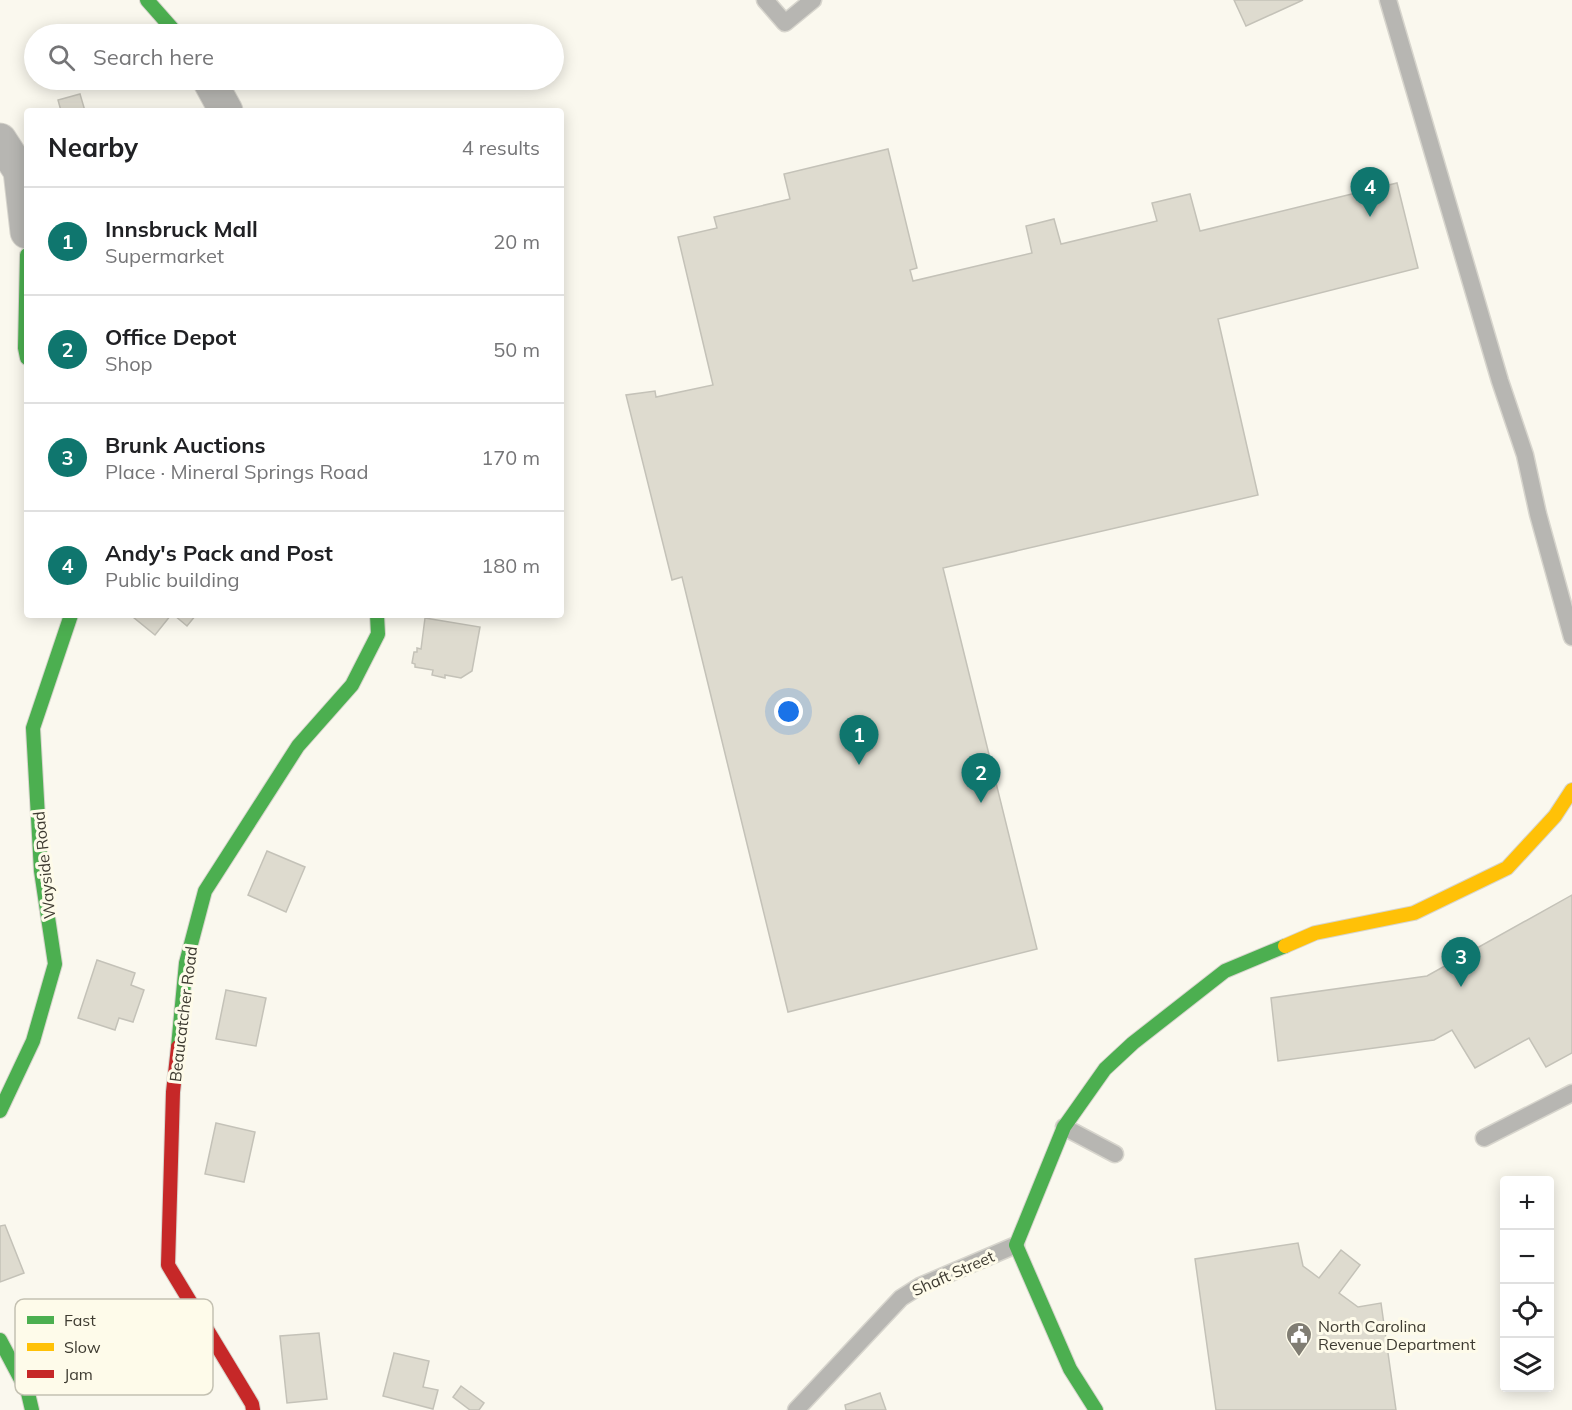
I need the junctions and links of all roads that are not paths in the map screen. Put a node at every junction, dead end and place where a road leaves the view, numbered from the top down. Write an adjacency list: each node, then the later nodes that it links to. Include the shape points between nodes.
1 (147, 0): 5 (street)
2 (765, 0): 3 (lane, via 785,23)
3 (813, 0)
4 (1388, 0): 12 (lane, via 1525,455)
5 (168, 24)
6 (214, 90): 7 (street)
7 (224, 108)
8 (0, 140): 9 (street, via 20,171)
9 (24, 206)
10 (70, 618): 15 (street, Wayside Road, via 33,728 41,871 55,963 33,1041)
11 (377, 618): 20 (street, Beaucatcher Road, via 378,634 352,686 298,746 205,891 186,963 173,1092 168,1265)
12 (1572, 637)
13 (1572, 790): 16 (street, via 1555,816 1508,868 1414,913 1315,933 1225,971 1133,1042 1105,1069)
14 (1572, 1093): 17 (lane)
15 (0, 1112)
16 (1064, 1127): 18 (lane); 19 (street)
17 (1484, 1138)
18 (1115, 1154)
19 (1016, 1245): 27 (lane, Shaft Street, via 901,1298); 28 (street, via 1070,1369)
20 (189, 1299)
21 (213, 1339): 26 (street, Beaucatcher Road)
22 (0, 1340): 23 (street)
23 (15, 1368)
24 (28, 1395): 25 (street)
25 (32, 1410)
26 (253, 1410)
27 (796, 1410)
28 (1096, 1410)

